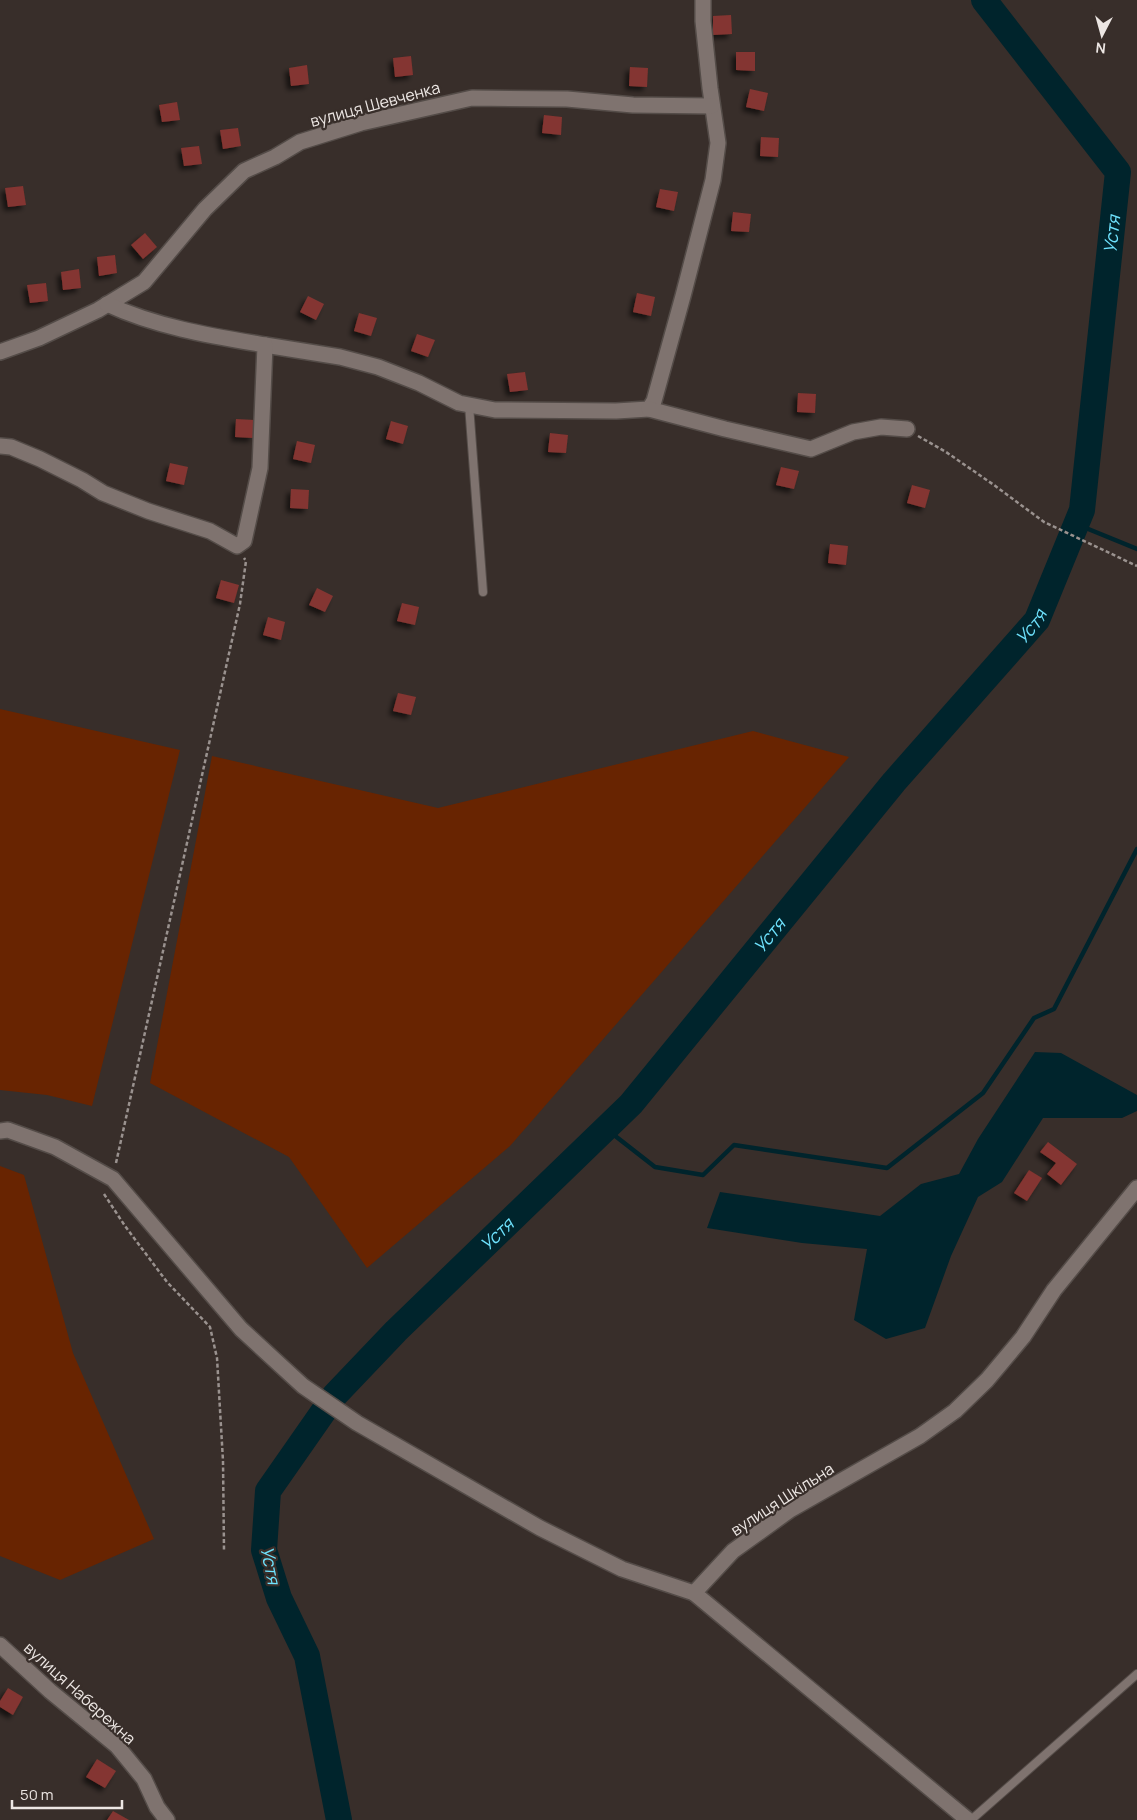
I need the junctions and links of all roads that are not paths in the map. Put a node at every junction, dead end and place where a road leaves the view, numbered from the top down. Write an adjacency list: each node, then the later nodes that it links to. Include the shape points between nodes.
1 (703, 0): 2 (street)
2 (712, 106): 3 (street, вулиця Шевченка, via 472,98 361,123 300,142 244,171 205,209 144,282); 7 (street, via 718,143 713,180 654,401)
3 (107, 304): 4 (street, via 173,326); 5 (street, вулиця Шевченка, via 39,338)
4 (265, 345): 6 (street, via 340,357 378,367); 9 (street, via 260,468 244,541 237,546 210,531 103,493 40,459)
5 (0, 352)
6 (469, 405): 7 (street, via 495,410); 10 (lane)
7 (649, 409): 8 (street, via 811,449 853,432 881,427)
8 (907, 429)
9 (0, 446)
10 (483, 592)
11 (0, 1130): 13 (street, via 55,1147 112,1179 241,1329 303,1386 357,1423 548,1532 622,1569)
12 (1137, 1188): 13 (street, вулиця Шкільна, via 1054,1290 1023,1337 955,1412 920,1436 790,1510 732,1551)
13 (694, 1593): 17 (street)
14 (0, 1645): 16 (street, вулиця Набережна, via 117,1746 144,1779 156,1807)
15 (1137, 1674): 17 (lane)
16 (167, 1820)
17 (970, 1820)

